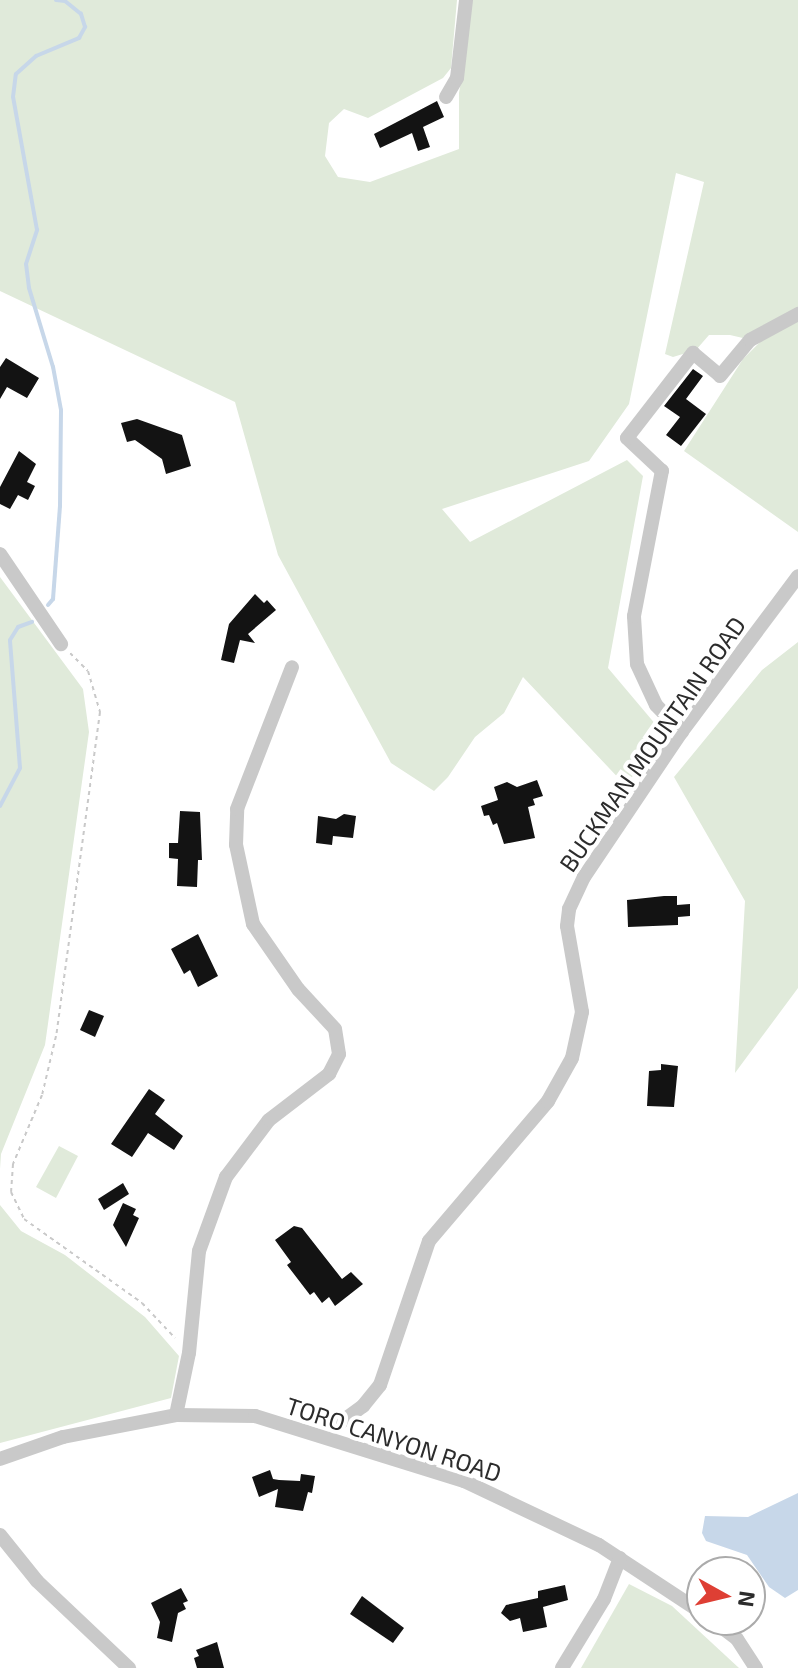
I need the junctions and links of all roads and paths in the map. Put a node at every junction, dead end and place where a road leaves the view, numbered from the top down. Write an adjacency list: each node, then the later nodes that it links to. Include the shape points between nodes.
1 (466, 0): 2 (street, via 457,78)
2 (446, 97)
3 (798, 314): 8 (street, via 750,340 720,376 693,353 627,438 662,471 634,616 637,664 656,705)
4 (0, 554): 6 (street)
5 (798, 576): 8 (street, BUCKMAN MOUNTAIN ROAD)
6 (61, 644): 9 (path, via 88,671 100,712 56,1036 42,1095 13,1164 11,1192 24,1219 142,1303)
7 (292, 667): 9 (street, via 237,809 236,845 253,924 290,978 335,1029 339,1054 329,1074 269,1120 226,1177 199,1251)
8 (682, 732): 11 (street, BUCKMAN MOUNTAIN ROAD, via 584,877 569,909 568,934 582,1012 572,1058 561,1080 429,1241 380,1385 363,1406)
9 (189, 1353): 10 (street)
10 (176, 1415): 11 (street, TORO CANYON ROAD, via 255,1416); 12 (street, TORO CANYON ROAD, via 63,1437)
11 (322, 1436): 14 (street, TORO CANYON ROAD, via 464,1481)
12 (0, 1459)
13 (0, 1535): 17 (street, via 37,1581)
14 (620, 1558): 15 (street, TORO CANYON ROAD); 18 (street, via 604,1599)
15 (686, 1602)
16 (733, 1636): 19 (street)
17 (129, 1668)
18 (562, 1668)
19 (756, 1668)

